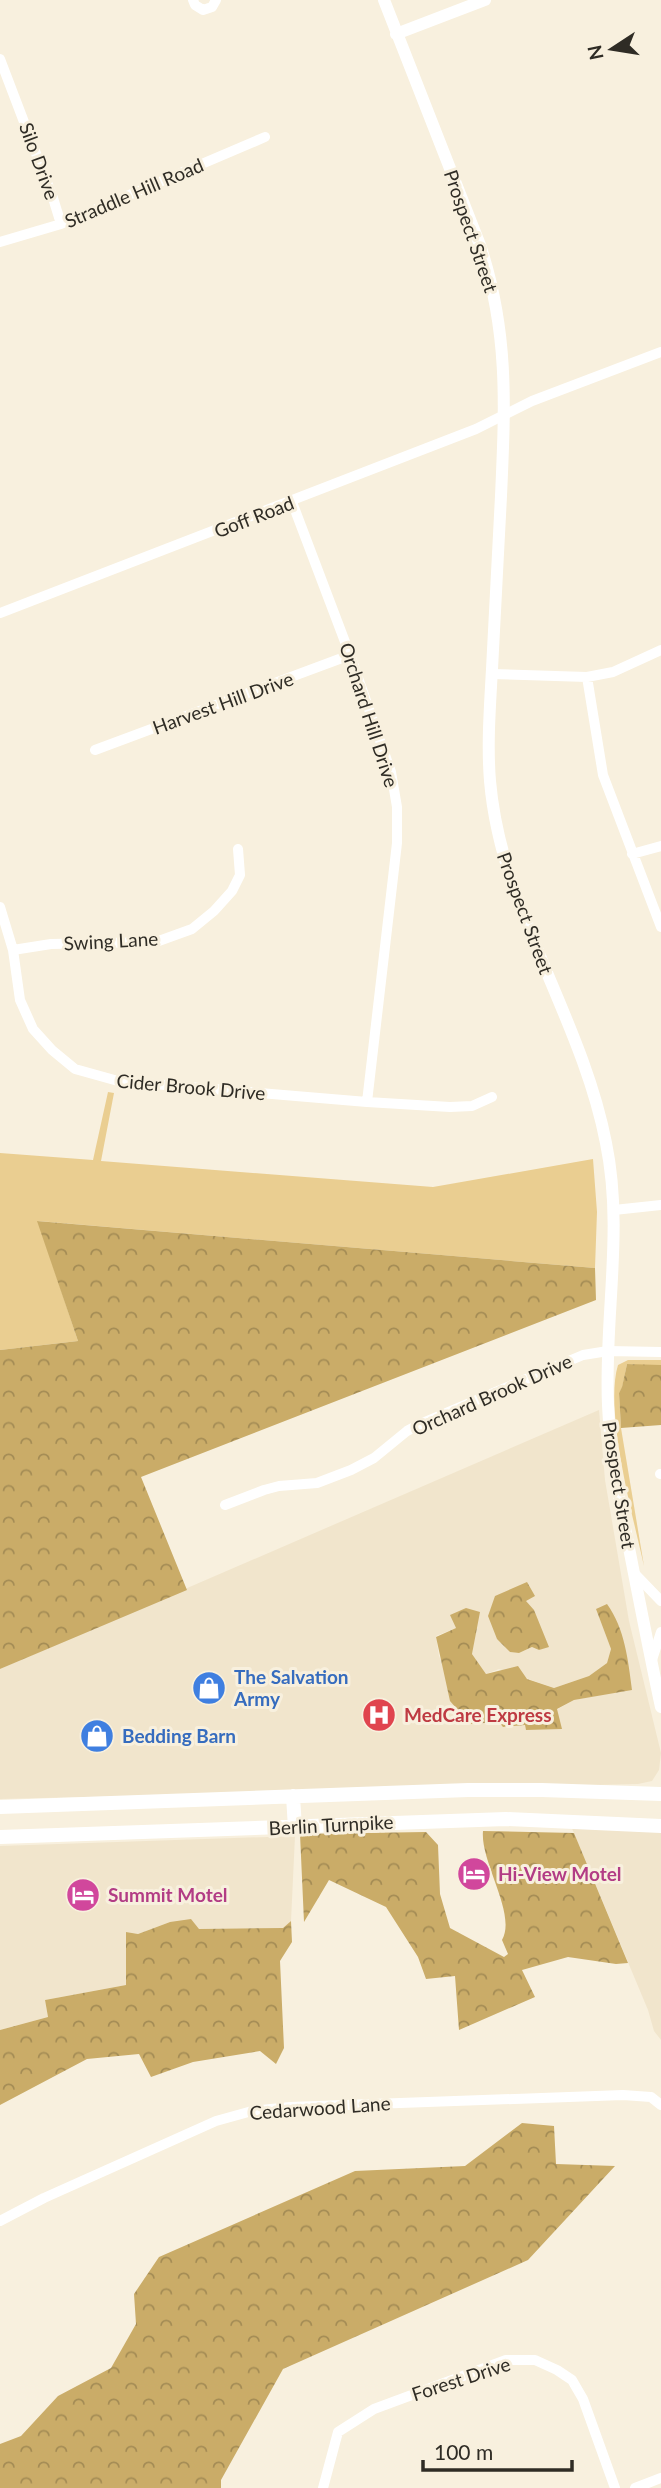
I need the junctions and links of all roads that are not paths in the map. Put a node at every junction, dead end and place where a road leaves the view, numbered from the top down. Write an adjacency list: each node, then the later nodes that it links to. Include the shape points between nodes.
1 (193, 0): 2 (street, via 203,9 212,8)
2 (216, 0)
3 (384, 0): 5 (main road, Prospect Street)
4 (485, 0): 5 (main road)
5 (396, 34): 11 (main road, Prospect Street, via 492,284 503,342)
6 (0, 59): 8 (street, Silo Drive)
7 (265, 137): 8 (street, Straddle Hill Road)
8 (61, 224): 9 (street, Straddle Hill Road)
9 (0, 243)
10 (661, 352): 11 (street, Goff Road)
11 (505, 414): 12 (street, Goff Road); 16 (main road, Prospect Street)
12 (292, 502): 13 (street, Goff Road); 15 (street, Orchard Hill Drive)
13 (0, 613)
14 (661, 650): 17 (street, via 614,672)
15 (350, 655): 18 (street, Harvest Hill Drive); 26 (street, Orchard Hill Drive, via 391,772 397,807 397,843)
16 (492, 674): 17 (street); 28 (main road, Prospect Street, via 489,758 497,834 512,887 596,1101)
17 (587, 677): 21 (street, via 603,775)
18 (95, 750)
19 (661, 846): 21 (street)
20 (238, 849): 24 (street, Swing Lane, via 240,875 232,891 192,929 156,942 51,944)
21 (632, 854): 23 (street)
22 (0, 907): 24 (street, Cider Brook Drive)
23 (661, 927)
24 (13, 950): 26 (street, Cider Brook Drive, via 20,1000 33,1029 75,1069 118,1081)
25 (492, 1097): 26 (street, Cider Brook Drive, via 472,1106 450,1107)
26 (367, 1102)
27 (661, 1205): 28 (street)
28 (614, 1210): 29 (main road, Prospect Street)
29 (608, 1351): 30 (street, Orchard Brook Drive); 31 (street, Orchard Brook Drive, via 570,1359 420,1424 351,1470 317,1483 264,1490); 32 (main road, Prospect Street, via 610,1437)
30 (661, 1352)
31 (225, 1505)
32 (634, 1572): 33 (street); 35 (main road, Prospect Street)
33 (661, 1601)
34 (661, 1632): 35 (street)
35 (651, 1660): 36 (main road, Prospect Street)
36 (661, 1707)
37 (661, 1794): 38 (highway, Berlin Turnpike, via 507,1790)
38 (293, 1796): 39 (highway, Berlin Turnpike); 41 (highway)
39 (0, 1807)
40 (661, 1826): 41 (highway, Berlin Turnpike, via 506,1819)
41 (295, 1828): 42 (highway, Berlin Turnpike)
42 (0, 1837)
43 (661, 2105): 44 (street, Cedarwood Lane, via 651,2098 623,2095 252,2111 216,2121)
44 (0, 2221)
45 (661, 2478): 48 (street)
46 (323, 2488): 47 (street, Forest Drive, via 338,2432 374,2409 506,2360 535,2360 572,2380)
47 (615, 2488)
48 (635, 2488)

